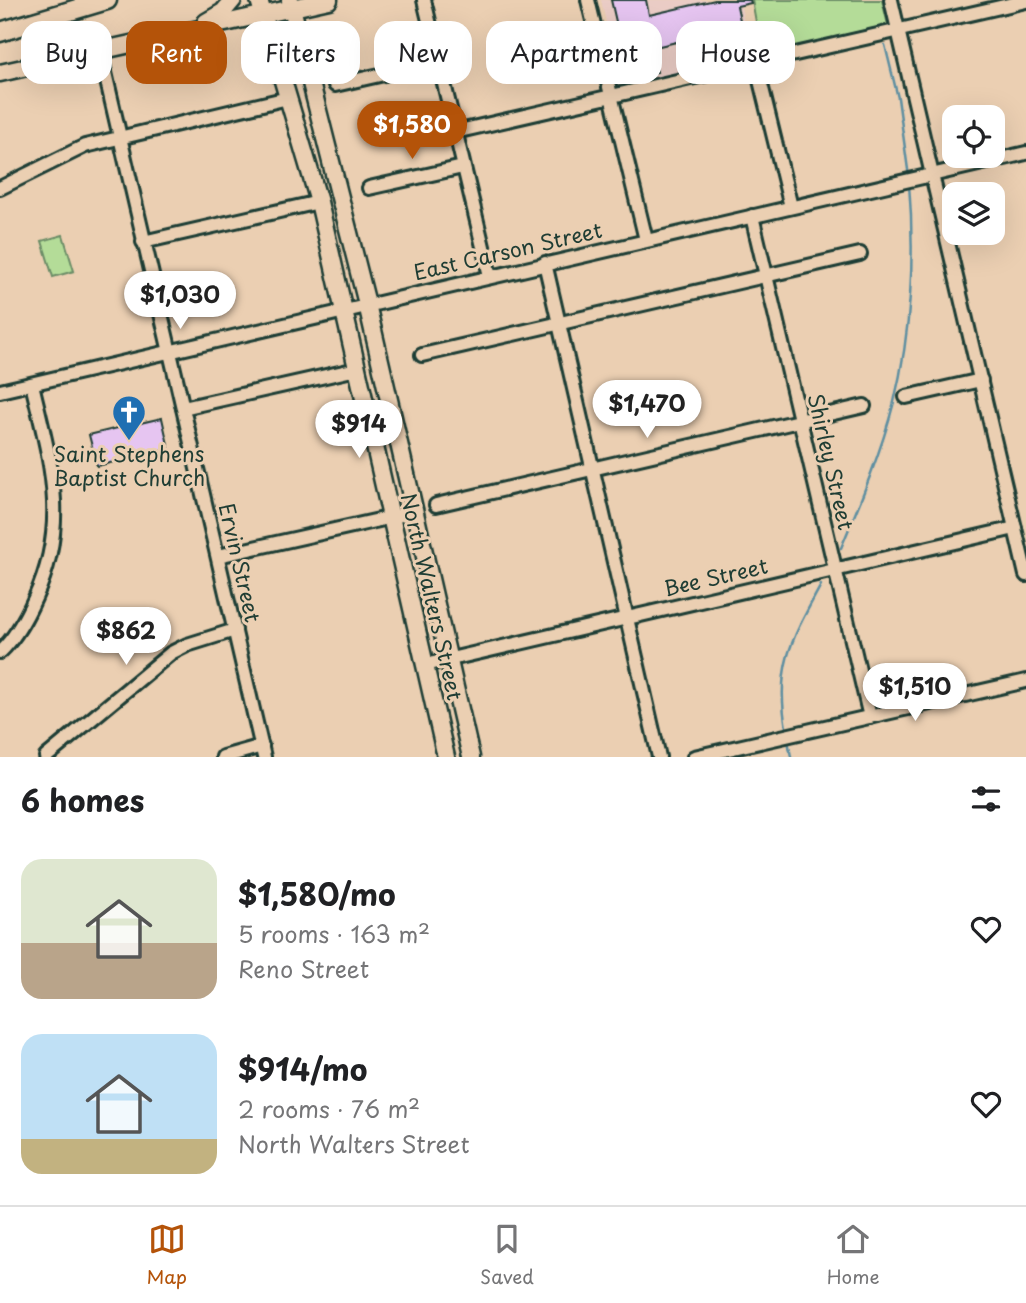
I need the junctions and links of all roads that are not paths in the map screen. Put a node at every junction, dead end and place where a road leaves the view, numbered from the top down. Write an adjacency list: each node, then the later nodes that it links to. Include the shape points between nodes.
1 (108, 0): 13 (highway); 14 (highway)
2 (329, 0): 8 (main road)
3 (424, 0): 12 (street)
4 (588, 0): 25 (street)
5 (891, 0): 15 (street)
6 (1026, 1): 15 (street)
7 (231, 3): 10 (main road)
8 (291, 4): 9 (main road); 43 (main road, North Walters Street)
9 (261, 6): 11 (main road); 26 (main road, North Walters Street)
10 (206, 21)
11 (218, 21)
12 (429, 21)
13 (0, 24)
14 (0, 32)
15 (898, 32): 16 (street); 31 (street)
16 (795, 55)
17 (21, 68): 18 (main road)
18 (0, 73)
19 (374, 76): 24 (street)
20 (676, 82): 25 (street)
21 (108, 84): 28 (street, Ervin Street)
22 (443, 84): 27 (street)
23 (761, 84): 35 (street)
24 (335, 85)
25 (611, 97): 27 (street); 37 (street)
26 (288, 98): 28 (street); 34 (main road, North Walters Street)
27 (455, 132): 30 (street)
28 (120, 137): 32 (street, via 85,146); 38 (street, Ervin Street)
29 (1026, 153): 31 (street, East Carson Street)
30 (463, 167): 33 (street); 41 (street)
31 (931, 174): 35 (street, East Carson Street); 49 (street)
32 (0, 188)
33 (369, 188)
34 (319, 202): 38 (street); 44 (main road, North Walters Street)
35 (790, 208): 36 (street, East Carson Street)
36 (752, 216): 37 (street, East Carson Street); 42 (street, Shirley Street)
37 (646, 240): 40 (street, East Carson Street)
38 (144, 242): 46 (street, Ervin Street)
39 (860, 254): 42 (street)
40 (545, 263): 41 (street, East Carson Street); 45 (street)
41 (490, 276): 43 (street, East Carson Street)
42 (766, 276): 45 (street); 55 (street, Shirley Street)
43 (367, 304): 44 (street, East Carson Street); 58 (main road, North Walters Street)
44 (344, 310): 46 (street, East Carson Street); 48 (main road, North Walters Street)
45 (559, 323): 47 (street); 56 (street)
46 (170, 351): 50 (street, East Carson Street); 54 (street, Ervin Street)
47 (422, 355)
48 (357, 369): 54 (street); 59 (main road, North Walters Street)
49 (981, 380): 52 (street); 60 (street)
50 (32, 384): 51 (street, East Carson Street); 66 (street, via 55,493 54,536 29,610)
51 (0, 391)
52 (906, 397)
53 (864, 406): 55 (street)
54 (183, 408): 61 (street, Ervin Street)
55 (800, 421): 56 (street); 62 (street, Shirley Street)
56 (594, 469): 57 (street); 64 (street)
57 (436, 505)
58 (415, 512): 59 (street); 67 (main road, North Walters Street)
59 (391, 517): 61 (street); 68 (main road, North Walters Street)
60 (1015, 528): 62 (street, Bee Street); 63 (street)
61 (218, 556): 65 (street, Ervin Street)
62 (835, 569): 64 (street, Bee Street); 70 (street, Shirley Street)
63 (1026, 575)
64 (628, 619): 67 (street, Bee Street); 76 (street)
65 (235, 630): 71 (street, Ervin Street); 72 (street, via 171,653)
66 (0, 652)
67 (448, 660): 68 (street, Bee Street); 75 (main road, North Walters Street)
68 (425, 665): 74 (main road, North Walters Street)
69 (1026, 681): 70 (street)
70 (870, 717): 77 (street)
71 (263, 751): 73 (street)
72 (46, 757)
73 (223, 757)
74 (446, 757)
75 (471, 757)
76 (659, 757)
77 (694, 757)

